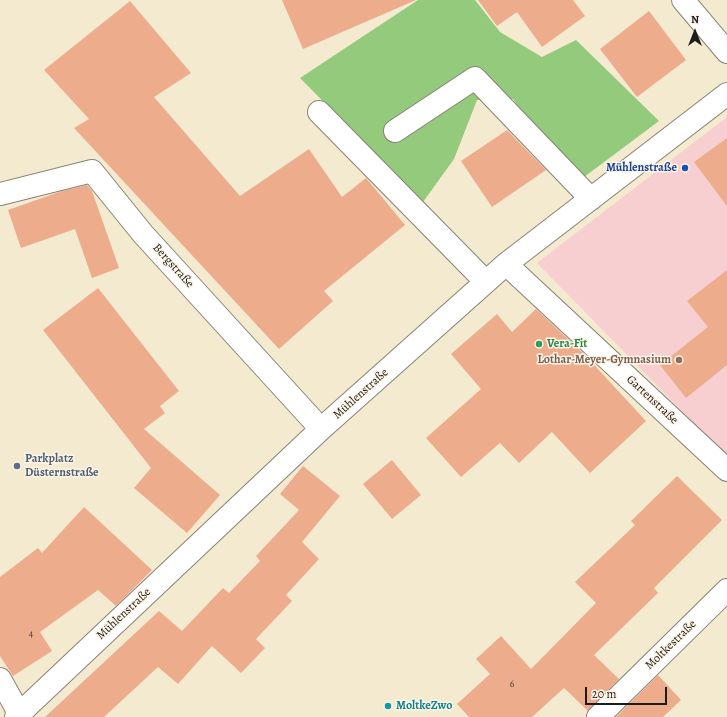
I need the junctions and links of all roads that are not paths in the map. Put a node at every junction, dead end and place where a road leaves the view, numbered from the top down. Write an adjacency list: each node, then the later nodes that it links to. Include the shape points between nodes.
1 (683, 0): 2 (street)
2 (727, 52)
3 (727, 94): 7 (street, Mühlenstraße)
4 (319, 112): 9 (street)
5 (395, 131): 7 (street, via 475,78)
6 (0, 194): 10 (street, Bergstraße, via 92,171 144,234)
7 (591, 199): 8 (street, Mühlenstraße)
8 (506, 264): 9 (street, Mühlenstraße); 11 (street, Gartenstraße)
9 (486, 282): 10 (street, Mühlenstraße)
10 (321, 429): 14 (street, Mühlenstraße)
11 (727, 470)
12 (727, 590): 15 (street, Moltkestraße)
13 (0, 679): 14 (street)
14 (18, 715)
15 (598, 717)

